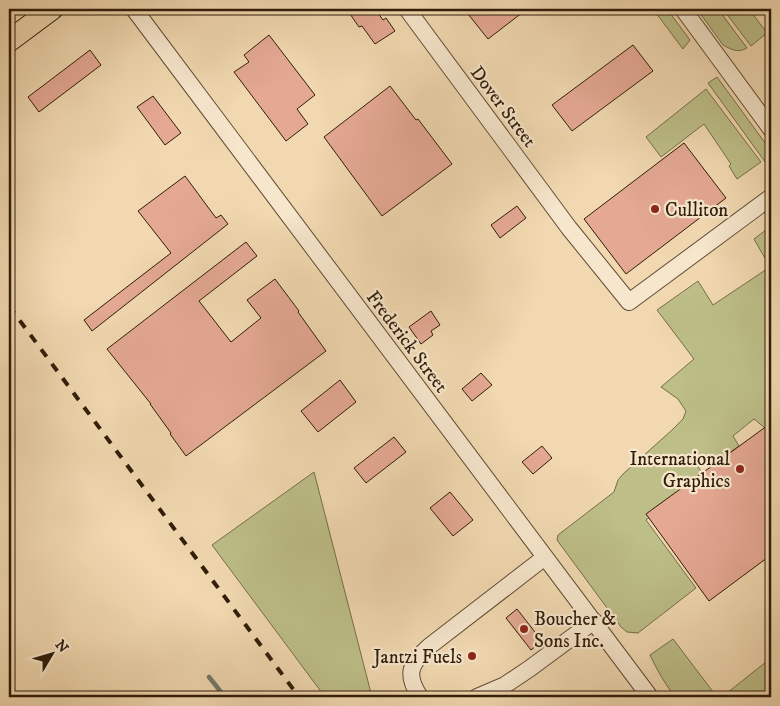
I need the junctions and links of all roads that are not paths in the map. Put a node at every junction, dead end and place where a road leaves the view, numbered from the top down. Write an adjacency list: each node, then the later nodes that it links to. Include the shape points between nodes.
1 (52, 9): 5 (main road)
2 (134, 9): 8 (street, Frederick Street)
3 (407, 9): 7 (street, Dover Street, via 629,302)
4 (684, 9): 6 (street)
5 (9, 41)
6 (771, 129)
7 (771, 197)
8 (545, 557): 9 (street, Frederick Street); 10 (street, via 418,657 411,677)
9 (594, 622): 11 (street, via 530,669); 12 (street, Frederick Street)
10 (420, 697)
11 (477, 697)
12 (650, 697)

